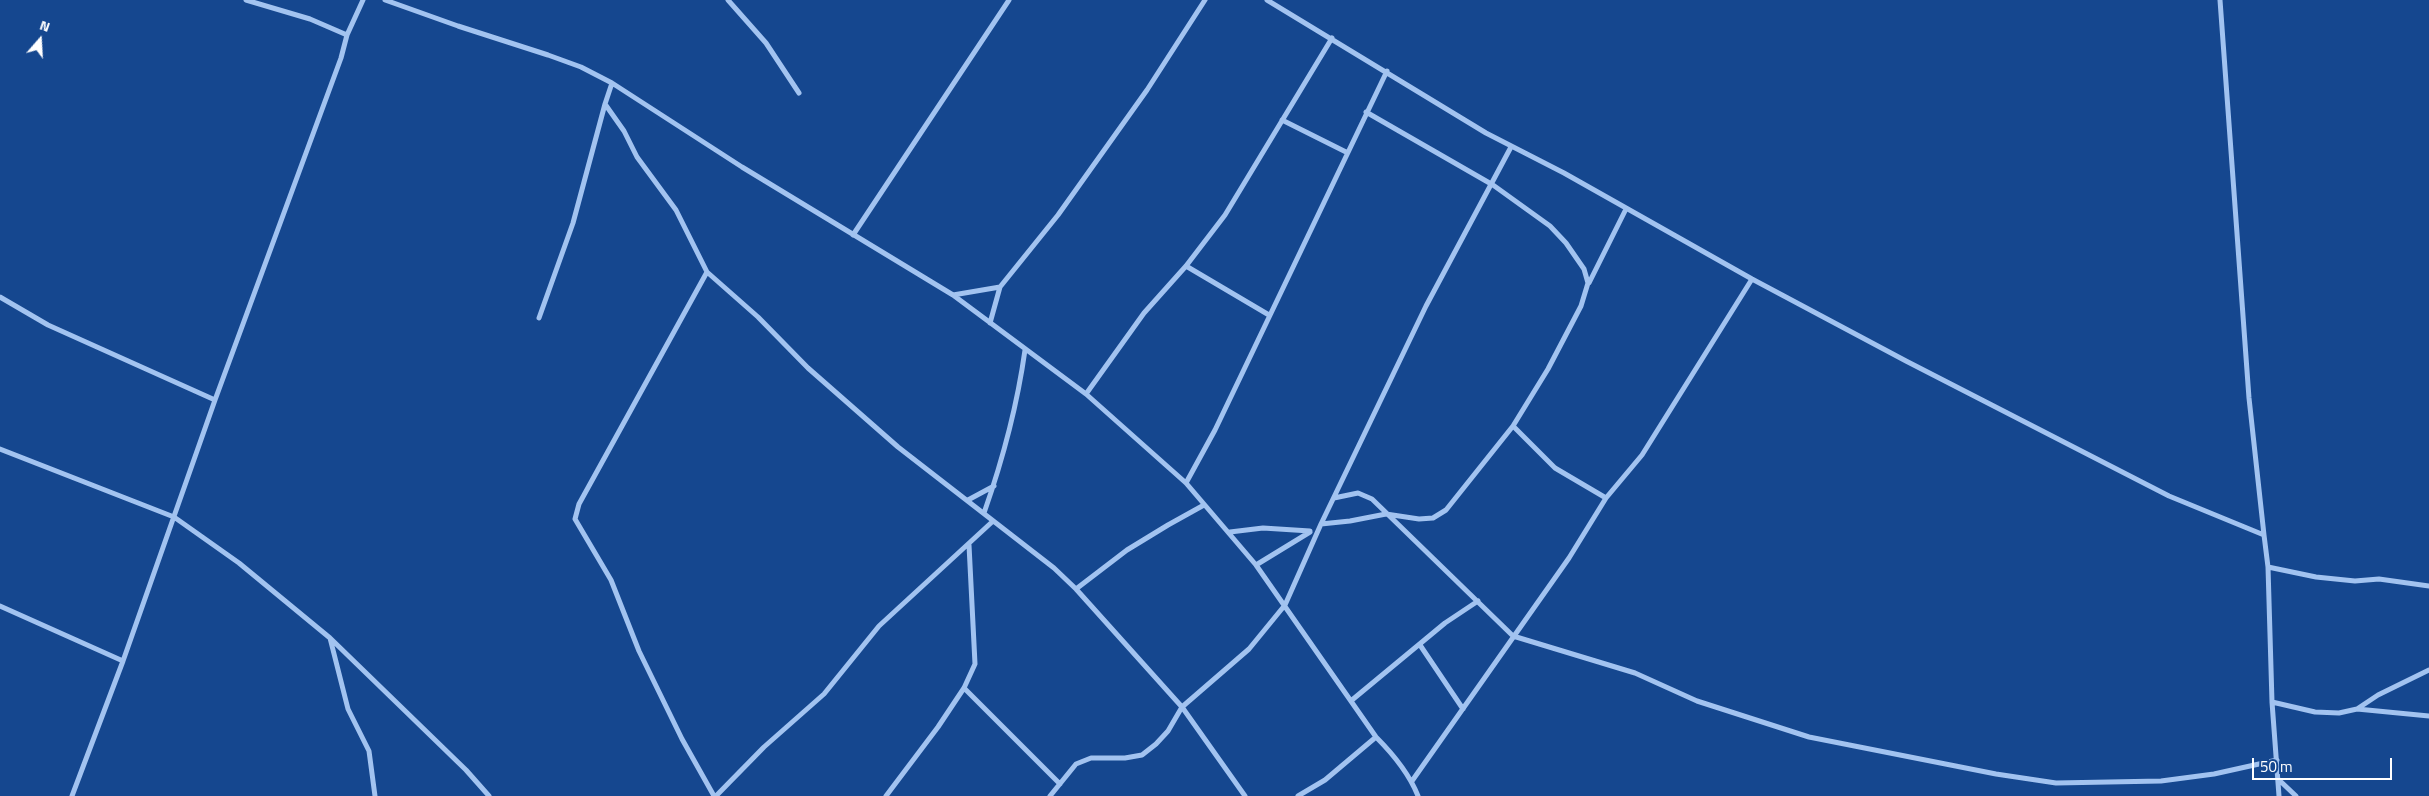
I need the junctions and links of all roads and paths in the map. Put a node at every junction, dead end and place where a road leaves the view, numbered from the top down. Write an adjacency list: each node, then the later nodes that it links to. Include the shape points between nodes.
1 (246, 0): 9 (street, via 310,19)
2 (363, 0): 9 (street)
3 (385, 0): 12 (street, via 548,54)
4 (728, 0): 13 (street, via 766,42)
5 (1010, 0): 21 (street)
6 (1205, 0): 26 (street, via 1147,90 1058,215)
7 (1267, 0): 10 (street)
8 (2220, 0): 50 (street, via 2249,398)
9 (348, 35): 34 (street)
10 (1332, 38): 11 (street); 16 (street)
11 (1387, 71): 15 (street); 17 (street)
12 (612, 83): 14 (street); 21 (street)
13 (799, 93)
14 (605, 104): 23 (street, via 637,157 676,210); 30 (street, via 573,223)
15 (1366, 112): 18 (street); 19 (street)
16 (1282, 120): 18 (street); 22 (street, via 1225,215)
17 (1512, 147): 19 (street); 20 (street)
18 (1346, 152): 29 (street)
19 (1493, 185): 25 (street, via 1557,232 1584,269); 39 (street, via 1426,306)
20 (1626, 209): 24 (street); 25 (street)
21 (853, 235): 27 (street)
22 (1186, 266): 29 (street); 33 (street, via 1144,313)
23 (708, 272): 41 (street, via 875,427); 79 (street, via 578,504 575,519 610,580 639,651 682,739)
24 (1752, 279): 40 (street, via 1642,455); 50 (street, via 1906,362 2169,496)
25 (1588, 283): 35 (street, via 1572,326)
26 (1000, 287): 27 (street); 31 (street)
27 (953, 295): 31 (street)
28 (0, 297): 34 (street, via 48,325)
29 (1269, 315): 37 (street, via 1215,430)
30 (539, 318)
31 (990, 323): 32 (street)
32 (1025, 350): 33 (street); 38 (street, via 1017,402)
33 (1086, 394): 37 (street)
34 (215, 400): 45 (street)
35 (1513, 426): 40 (street, via 1555,468); 44 (street, via 1446,510 1433,518 1419,519)
36 (0, 449): 45 (street)
37 (1186, 483): 42 (street)
38 (994, 486): 41 (street); 43 (street)
39 (1334, 498): 44 (street, via 1364,494); 47 (street)
40 (1606, 498): 59 (street, via 1569,558)
41 (968, 500): 43 (street)
42 (1204, 506): 49 (street); 55 (street, via 1134,546)
43 (984, 514): 46 (street)
44 (1386, 514): 47 (street); 56 (street)
45 (174, 517): 60 (street, via 239,563); 62 (street)
46 (992, 522): 51 (street); 55 (street, via 1054,568)
47 (1320, 526): 48 (street); 57 (street)
48 (1310, 531): 49 (street, via 1263,528); 52 (street)
49 (1230, 532): 52 (street)
50 (2264, 536): 53 (street)
51 (969, 545): 64 (street, via 975,664); 79 (street, via 879,626 824,694)
52 (1256, 565): 57 (street)
53 (2268, 567): 54 (street, via 2316,577 2355,581 2380,579); 66 (street)
54 (2429, 586)
55 (1076, 589): 67 (street)
56 (1478, 601): 59 (street); 61 (street)
57 (1285, 604): 65 (street); 67 (street, via 1249,649)
58 (0, 606): 62 (street)
59 (1513, 636): 68 (street); 72 (street, via 1641,675 1697,701 1808,737 1996,774 2056,783 2161,781 2214,774)
60 (330, 638): 77 (street, via 348,709 369,751); 78 (street, via 453,756)
61 (1420, 645): 65 (street); 68 (street)
62 (123, 661): 76 (street)
63 (2429, 670): 69 (street)
64 (964, 688): 75 (street); 80 (street)
65 (1352, 700): 71 (street)
66 (2272, 702): 69 (street, via 2328,713); 72 (street)
67 (1182, 707): 75 (street, via 1168,731 1142,755 1092,758 1076,764); 82 (street)
68 (1463, 709): 74 (street)
69 (2357, 709): 70 (street)
70 (2429, 716)
71 (1376, 737): 74 (street); 83 (street, via 1325,780)
72 (2277, 760): 73 (street)
73 (2278, 779): 85 (street); 86 (street)
74 (1412, 781): 84 (street)
75 (1060, 784): 81 (street)
76 (72, 796)
77 (375, 796)
78 (489, 796)
79 (715, 796)
80 (886, 796)
81 (1050, 796)
82 (1245, 796)
83 (1298, 796)
84 (1418, 796)
85 (2279, 796)
86 (2296, 796)

